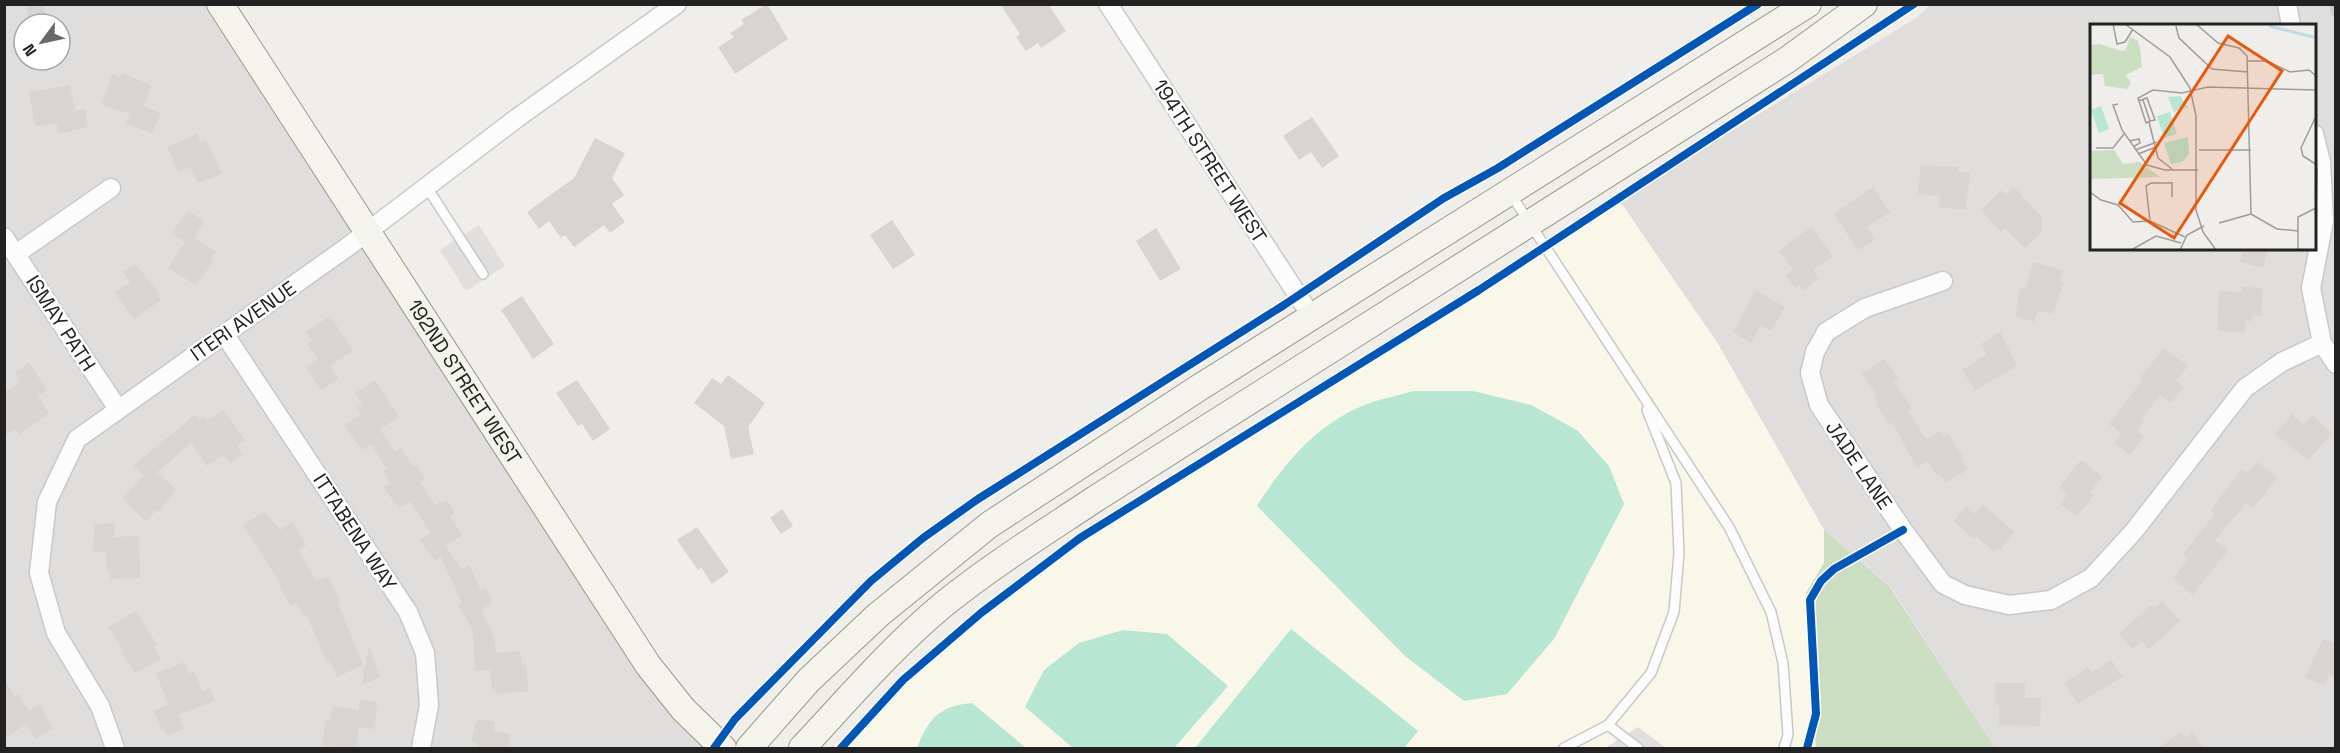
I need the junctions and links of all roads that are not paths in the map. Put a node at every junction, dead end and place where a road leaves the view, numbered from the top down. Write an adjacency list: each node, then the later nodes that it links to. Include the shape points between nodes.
1 (220, 4): 13 (main road, 192ND STREET WEST)
2 (677, 4): 9 (street, ITERI AVENUE)
3 (1108, 4): 18 (street, 194TH STREET WEST)
4 (1808, 4): 11 (main road)
5 (1864, 4): 12 (main road, via 1787,60)
6 (2287, 4): 7 (street)
7 (2291, 24)
8 (2316, 142): 20 (street, via 2324,221 2311,288)
9 (426, 186): 13 (street, ITERI AVENUE); 16 (lane)
10 (111, 188): 15 (street)
11 (1510, 193): 12 (lane); 18 (main road)
12 (1530, 224): 22 (lane); 29 (main road, via 997,565 944,605 888,657)
13 (367, 232): 19 (street, ITERI AVENUE); 27 (main road, 192ND STREET WEST, via 648,665 683,710)
14 (4, 237): 15 (street, ISMAY PATH)
15 (16, 254): 23 (street, ISMAY PATH)
16 (483, 274)
17 (1943, 282): 20 (street, JADE LANE, via 1865,308 1826,332 1810,373 1819,405 1943,584 1965,595 2009,605 2051,600 2091,578 2134,531 2245,388 2282,362)
18 (1312, 317): 28 (main road, via 988,525 843,647)
19 (225, 335): 23 (street, ITERI AVENUE); 26 (street, ITTABENA WAY, via 408,612 425,653 429,705)
20 (2322, 343): 21 (street)
21 (2336, 364)
22 (1640, 390): 24 (lane, via 1676,483 1678,553 1674,612 1651,673); 32 (lane, via 1729,527 1771,612 1783,663 1788,735)
23 (118, 409): 25 (street, ITERI AVENUE, via 78,439 47,502 39,573 56,633 100,706)
24 (1608, 725): 30 (lane); 31 (lane)
25 (115, 748)
26 (421, 748)
27 (723, 748)
28 (749, 748)
29 (802, 748)
30 (1564, 748)
31 (1638, 748)
32 (1784, 748)

